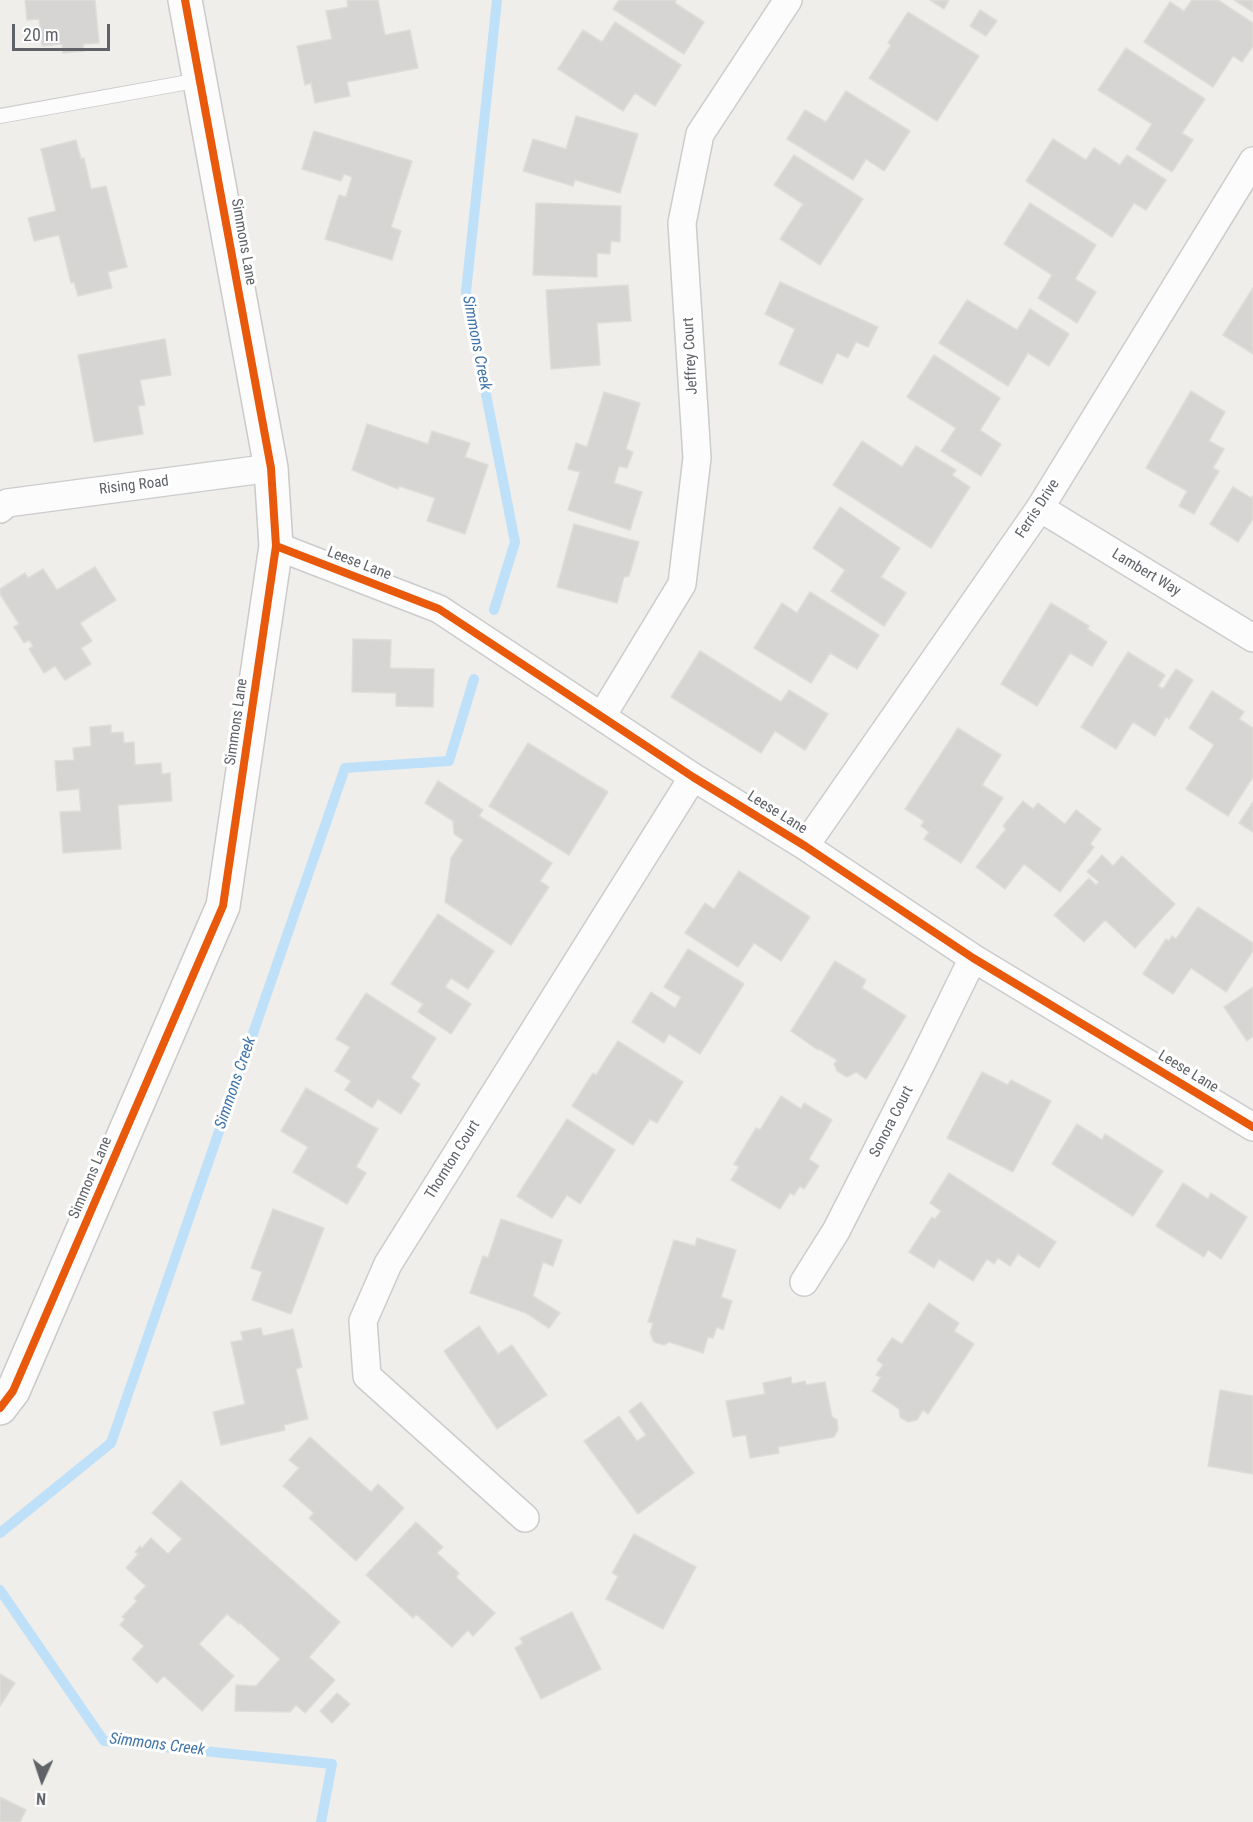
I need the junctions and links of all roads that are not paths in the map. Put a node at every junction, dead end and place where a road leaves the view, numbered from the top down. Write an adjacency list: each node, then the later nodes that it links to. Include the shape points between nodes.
1 (185, 0): 3 (street, Simmons Lane)
2 (788, 0): 11 (street, Jeffrey Court, via 700,134 682,223 697,459 682,584)
3 (200, 80): 4 (lane); 6 (street, Simmons Lane)
4 (0, 116)
5 (1253, 161): 8 (street, Ferris Drive)
6 (271, 468): 7 (street, Rising Road, via 7,503); 9 (street, Simmons Lane)
7 (0, 508)
8 (1040, 508): 10 (street, Lambert Way); 13 (street, Ferris Drive)
9 (276, 546): 11 (street, Leese Lane, via 439,609); 17 (street, Simmons Lane, via 223,906 13,1391)
10 (1253, 638)
11 (602, 716): 12 (street, Leese Lane)
12 (693, 777): 13 (street, Leese Lane); 18 (street, Thornton Court, via 388,1264 363,1321 367,1376)
13 (805, 846): 14 (street, Leese Lane)
14 (973, 958): 15 (street, Leese Lane); 16 (street, Sonora Court, via 841,1221)
15 (1253, 1127)
16 (804, 1282)
17 (0, 1408)
18 (525, 1518)

